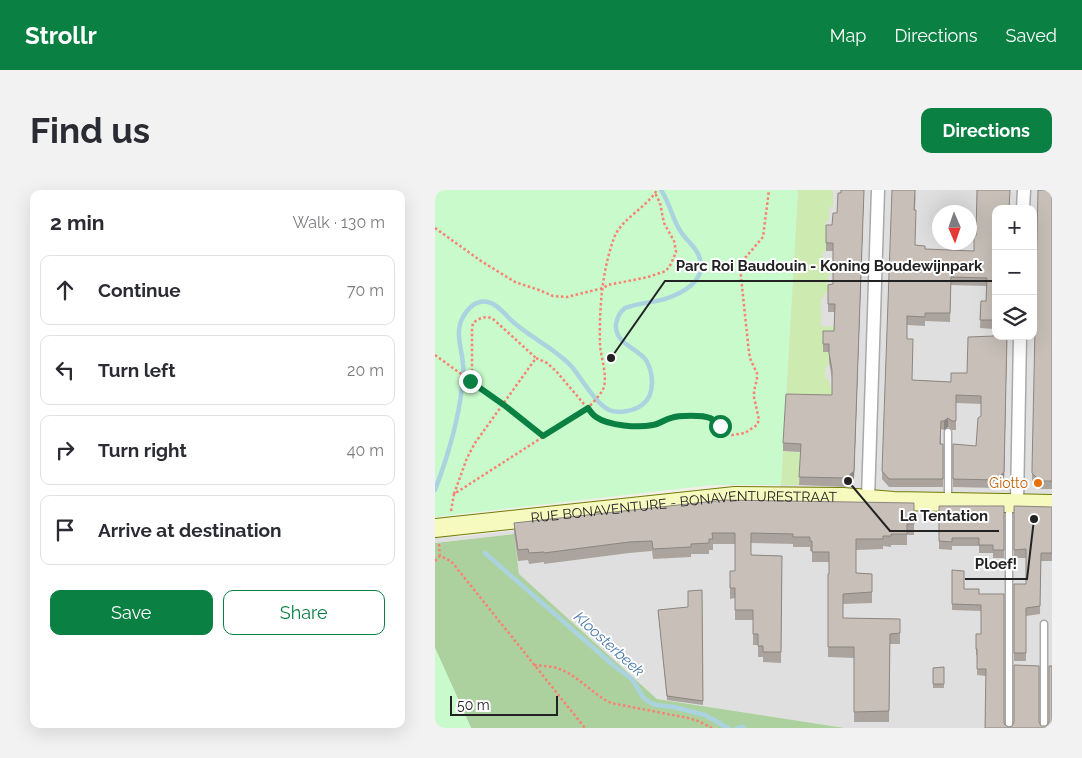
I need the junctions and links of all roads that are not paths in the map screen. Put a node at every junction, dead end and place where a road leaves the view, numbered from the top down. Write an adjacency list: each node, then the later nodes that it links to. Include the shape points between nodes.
1 (878, 190): 6 (street)
2 (1024, 190): 3 (street)
3 (1023, 205)
4 (1020, 340): 8 (street)
5 (948, 432): 7 (lane)
6 (867, 499): 7 (street, RUE BONAVENTURE - BONAVENTURESTRAAT); 10 (street, RUE BONAVENTURE - BONAVENTURESTRAAT, via 735,496)
7 (948, 502): 8 (street, RUE BONAVENTURE - BONAVENTURESTRAAT)
8 (1013, 503): 9 (street, RUE BONAVENTURE - BONAVENTURESTRAAT); 12 (lane)
9 (1052, 504)
10 (443, 527)
11 (1044, 624): 15 (lane)
12 (1009, 666): 13 (lane); 16 (lane)
13 (1018, 666)
14 (1035, 666): 15 (lane)
15 (1044, 666): 17 (lane)
16 (1009, 728)
17 (1044, 728)

